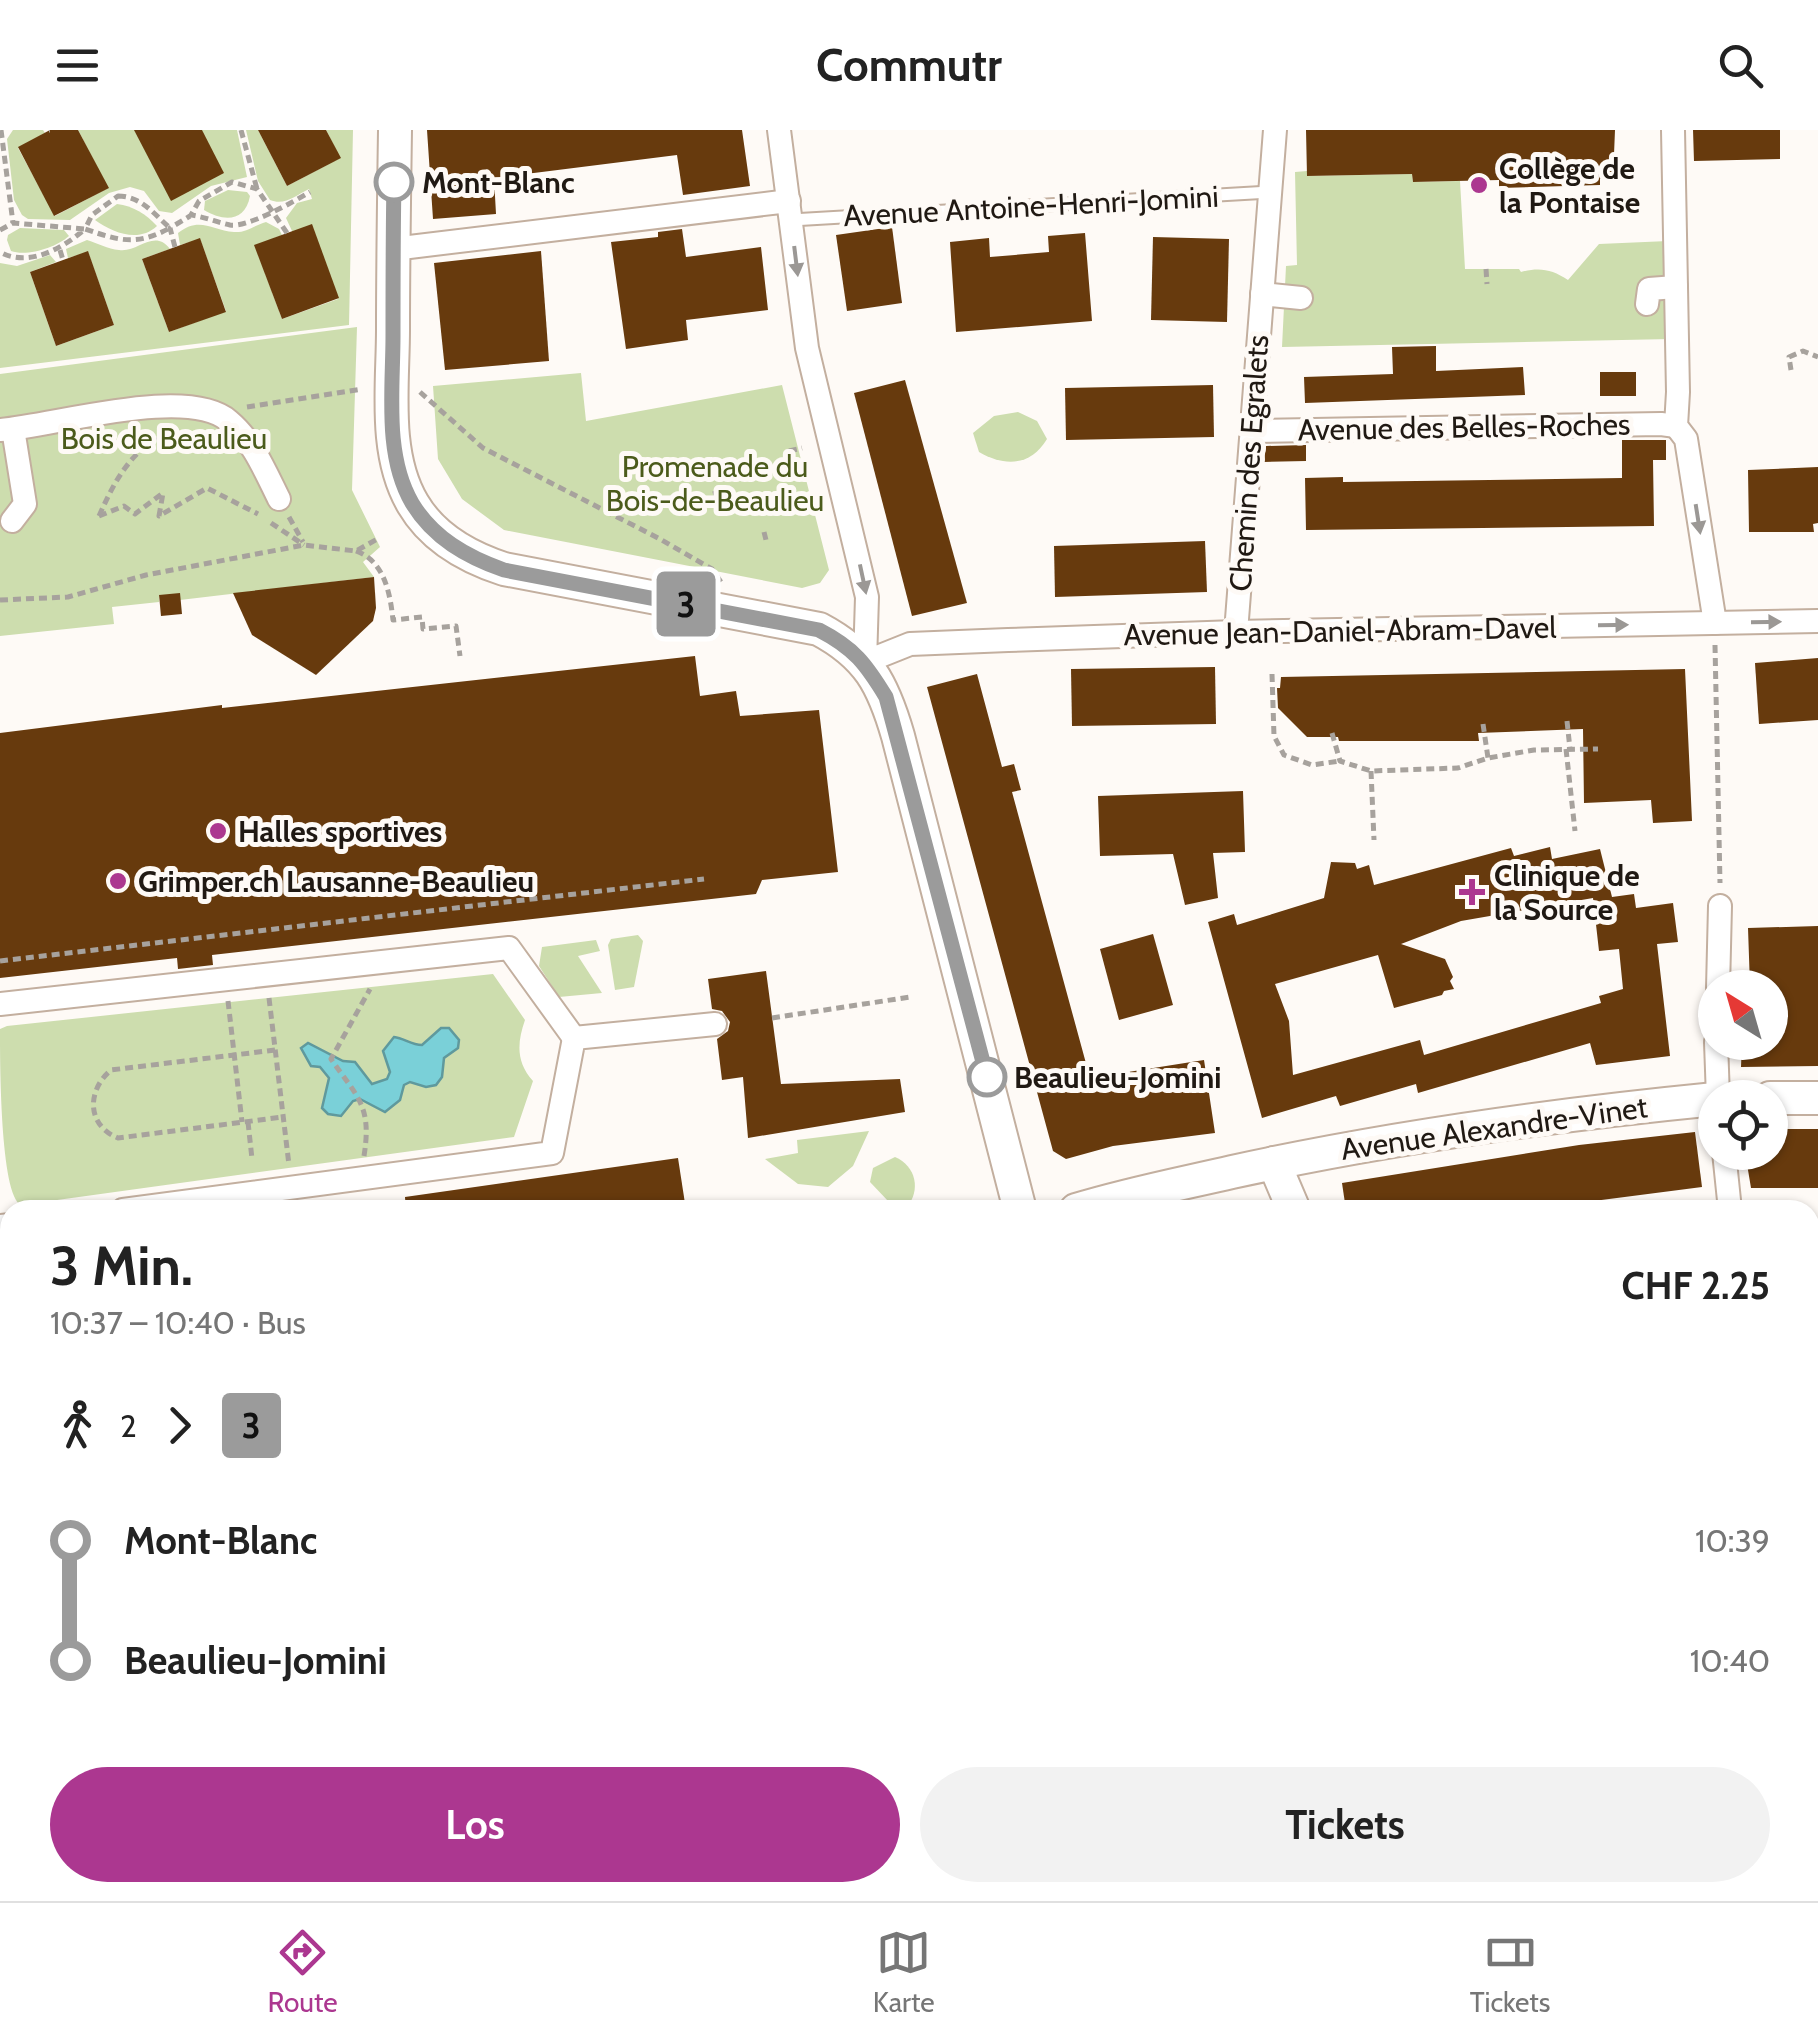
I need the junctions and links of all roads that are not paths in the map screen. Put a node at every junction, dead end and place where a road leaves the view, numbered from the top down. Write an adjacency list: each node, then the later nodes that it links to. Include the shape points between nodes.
1 (395, 130): 7 (main road)
2 (779, 130): 6 (street)
3 (1275, 130): 5 (street, Chemin des Egralets)
4 (1673, 130): 8 (street)
5 (1270, 192): 6 (lane, Avenue Antoine-Henri-Jomini); 9 (street, Chemin des Egralets)
6 (790, 210): 7 (street, Avenue Antoine-Henri-Jomini); 20 (street, one-way to 20, via 807,348 866,597)
7 (393, 249): 20 (main road, via 398,460 413,505 451,545 504,570 819,630)
8 (1676, 287): 11 (street, via 1648,289); 12 (street)
9 (1262, 294): 10 (street, Chemin des Egralets); 14 (street, Chemin des Egralets)
10 (1301, 298)
11 (1646, 304)
12 (1676, 426): 14 (street, Avenue des Belles-Roches); 18 (street, one-way to 18, via 1686,439)
13 (7, 429): 15 (street, via 173,404 192,408 226,418 252,446); 16 (street, via 25,504)
14 (1252, 430): 19 (street, Chemin des Egralets)
15 (279, 499)
16 (12, 521)
17 (1818, 621): 18 (street, Avenue Jean-Daniel-Abram-Davel, one-way to 17)
18 (1715, 622): 19 (street, Avenue Jean-Daniel-Abram-Davel, one-way to 18)
19 (1236, 632): 20 (street, Avenue Jean-Daniel-Abram-Davel, via 910,644)
20 (865, 662): 32 (main road, via 894,723)
21 (1720, 906): 22 (street)
22 (1718, 970)
23 (0, 1004): 25 (street, via 509,948)
24 (715, 1024): 25 (street)
25 (574, 1038): 31 (street, via 552,1153)
26 (1788, 1098): 27 (main road)
27 (1818, 1098)
28 (1698, 1100): 29 (main road, Avenue Alexandre-Vinet, via 1529,1118)
29 (1274, 1163): 33 (main road, Avenue Alexandre-Vinet); 34 (main road)
30 (1726, 1170): 35 (street)
31 (200, 1200)
32 (1017, 1200)
33 (1110, 1200)
34 (1290, 1200)
35 (1729, 1200)

